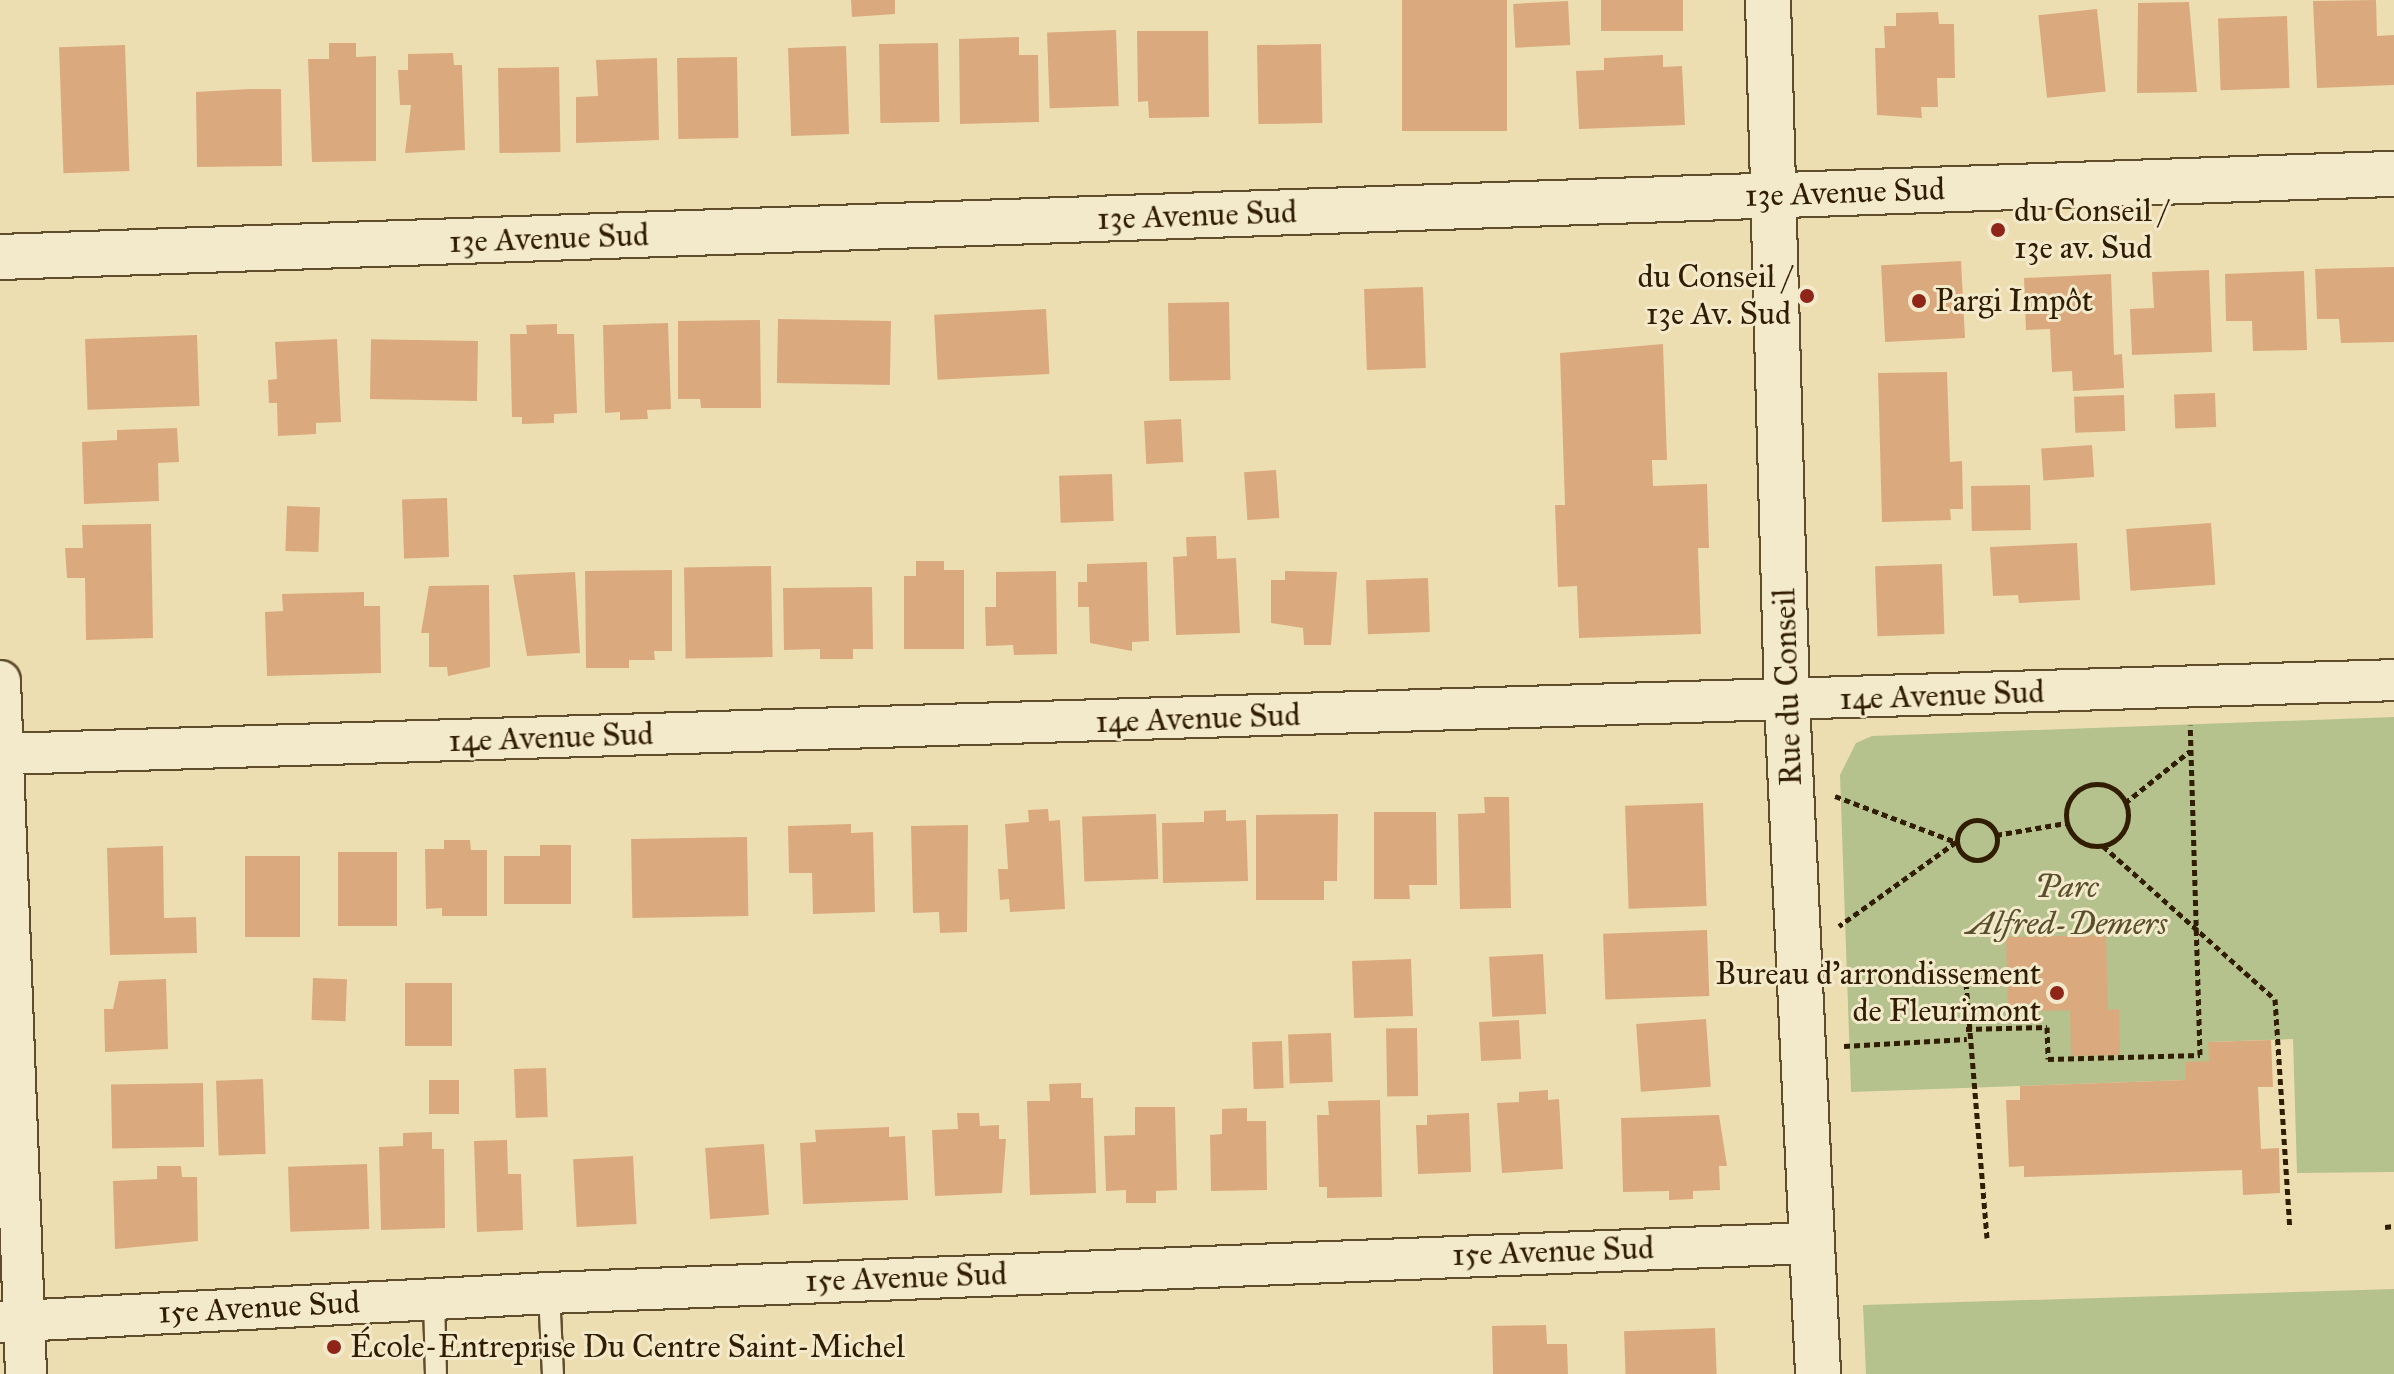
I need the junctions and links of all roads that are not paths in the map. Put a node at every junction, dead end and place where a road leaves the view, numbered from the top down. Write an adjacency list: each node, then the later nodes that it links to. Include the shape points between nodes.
1 (1768, 0): 3 (main road, Rue du Conseil)
2 (2394, 174): 3 (main road, 13e Avenue Sud)
3 (1773, 195): 4 (main road, 13e Avenue Sud); 7 (main road, Rue du Conseil)
4 (0, 257)
5 (2394, 680): 7 (street, 14e Avenue Sud)
6 (0, 681): 8 (street)
7 (1787, 701): 8 (street, 14e Avenue Sud); 9 (main road, Rue du Conseil)
8 (3, 754): 12 (street)
9 (1812, 1243): 10 (street, 15e Avenue Sud); 16 (main road, Rue du Conseil)
10 (549, 1293): 11 (street, 15e Avenue Sud); 15 (lane)
11 (434, 1299): 12 (street, 15e Avenue Sud); 14 (lane)
12 (12, 1321): 13 (street)
13 (26, 1374)
14 (436, 1374)
15 (553, 1374)
16 (1818, 1374)

